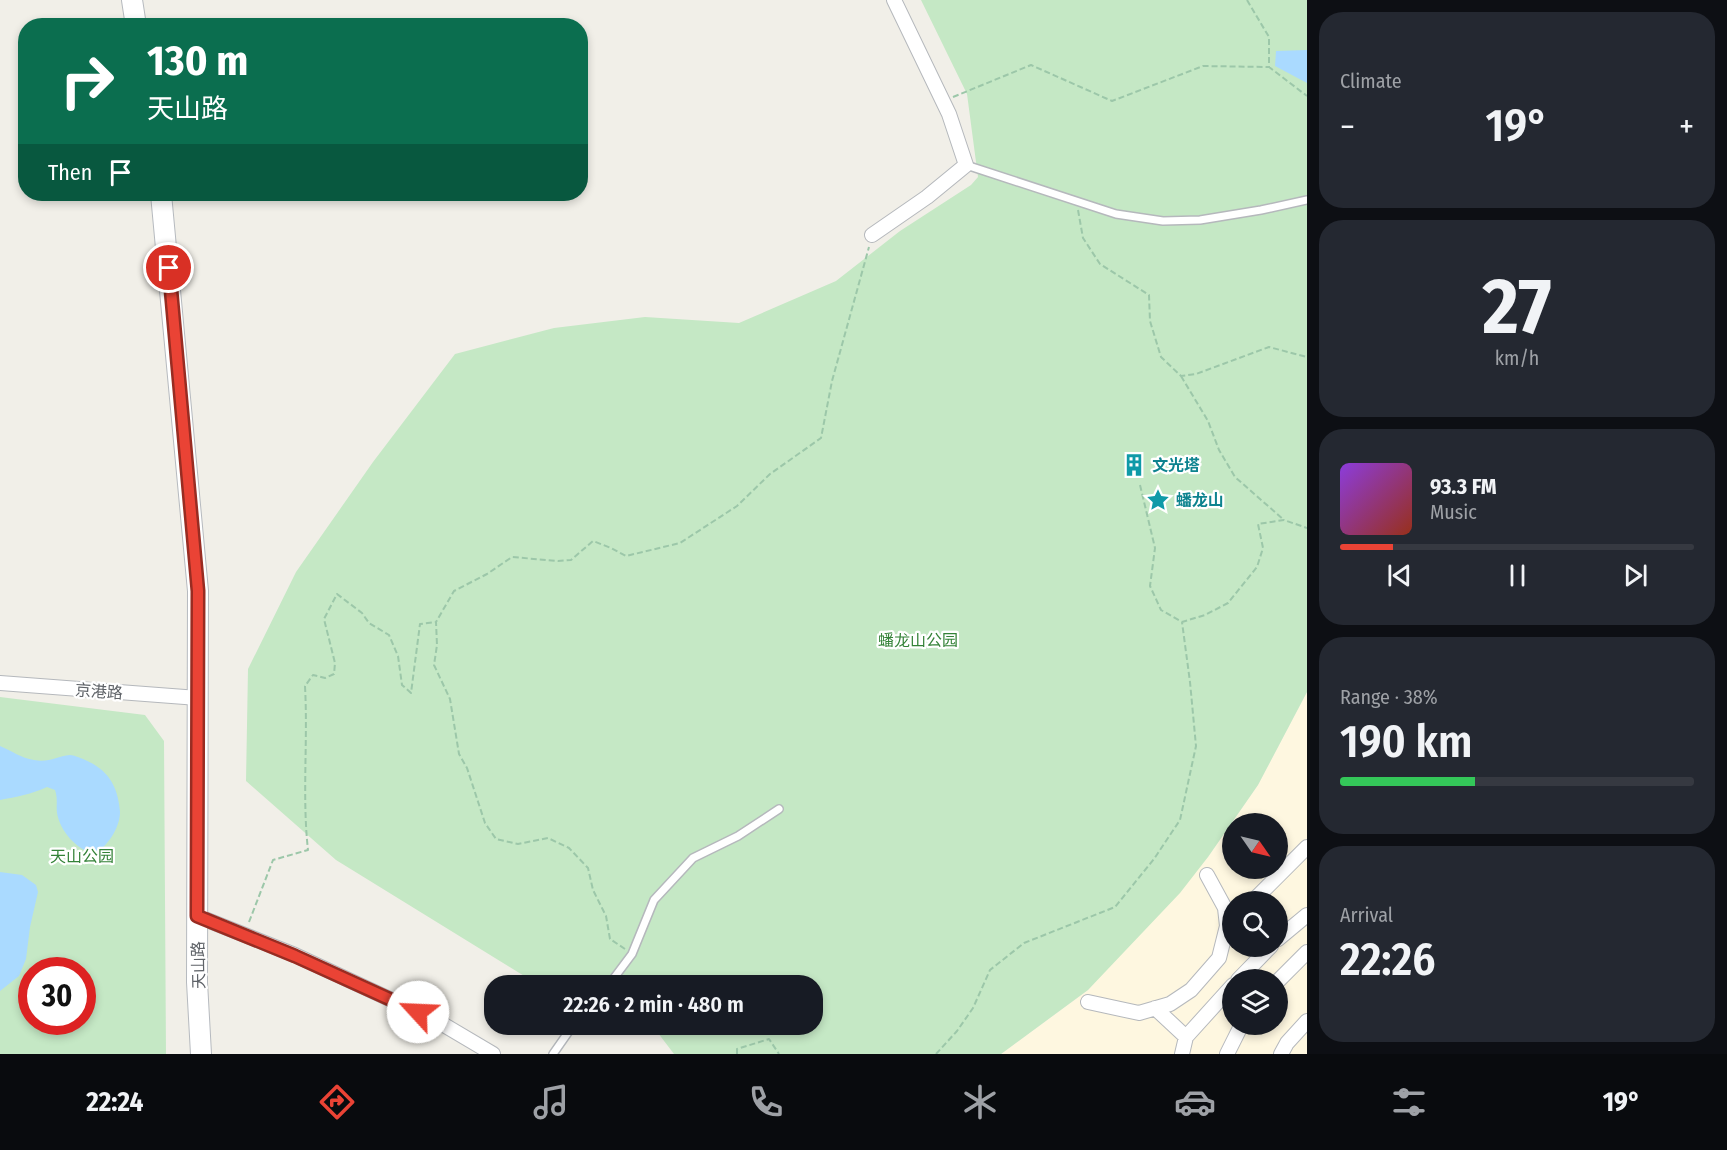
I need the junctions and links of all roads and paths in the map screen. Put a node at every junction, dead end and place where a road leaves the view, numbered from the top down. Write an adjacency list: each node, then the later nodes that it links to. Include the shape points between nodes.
1 (132, 0): 4 (street)
2 (894, 0): 7 (street)
3 (1247, 0): 5 (path, via 1269,37)
4 (135, 18)
5 (1269, 67): 6 (path); 7 (path, via 1203,66 1112,101 1031,65)
6 (1307, 96)
7 (943, 102): 8 (street)
8 (966, 165): 11 (lane); 12 (street)
9 (1307, 200): 11 (lane, via 1200,220 1163,221 1116,214)
10 (162, 201): 21 (street, 天山路, via 198,591)
11 (1077, 201): 14 (path, via 1083,238 1100,264 1149,295 1150,321 1161,357)
12 (872, 235): 18 (path, via 820,438 770,474 737,506 680,543 626,556 593,541 571,560 512,557 454,591)
13 (1307, 357): 14 (path, via 1269,347)
14 (1181, 376): 16 (path, via 1235,477)
15 (1140, 485): 19 (path, via 1155,548 1150,586 1161,610)
16 (1284, 520): 17 (path); 19 (path, via 1258,524 1263,548 1257,567 1228,603)
17 (1307, 528)
18 (436, 622): 30 (path, via 420,624 411,693 402,685 398,656 389,635 337,594 324,620 335,663 333,674 325,678 314,675 305,686 308,850 273,860); 33 (path, via 434,665 450,699 459,754 485,824 496,839 518,844 548,838 569,848 588,868 610,939)
19 (1182, 622): 50 (path, via 1196,746 1180,820 1115,907 1024,943 990,970 973,1008)
20 (0, 683): 21 (street, 京港路)
21 (198, 698): 28 (street, 天山路)
22 (779, 809): 33 (lane, via 738,836 693,858 654,900)
23 (1307, 847): 25 (street)
24 (1207, 875): 26 (street)
25 (1263, 891)
26 (1222, 902)
27 (1307, 915): 29 (street)
28 (197, 916): 30 (street); 45 (street, 天山路)
29 (1288, 931)
30 (243, 935): 46 (street, via 439,1022)
31 (1222, 948): 40 (street, via 1219,958 1191,990 1170,1004)
32 (1307, 952): 36 (street)
33 (632, 954): 37 (lane)
34 (1260, 957): 35 (street)
35 (1249, 969)
36 (1288, 971)
37 (616, 975)
38 (1222, 997): 44 (street)
39 (1088, 1002): 40 (street, via 1139,1013)
40 (1155, 1008): 44 (street)
41 (1307, 1021): 53 (street)
42 (566, 1035): 47 (lane)
43 (1236, 1035): 52 (street)
44 (1186, 1036): 51 (street)
45 (201, 1054)
46 (493, 1054)
47 (553, 1054)
48 (737, 1054): 49 (path, via 737,1049 769,1039)
49 (779, 1054)
50 (936, 1054)
51 (1182, 1054)
52 (1227, 1054)
53 (1281, 1054)

